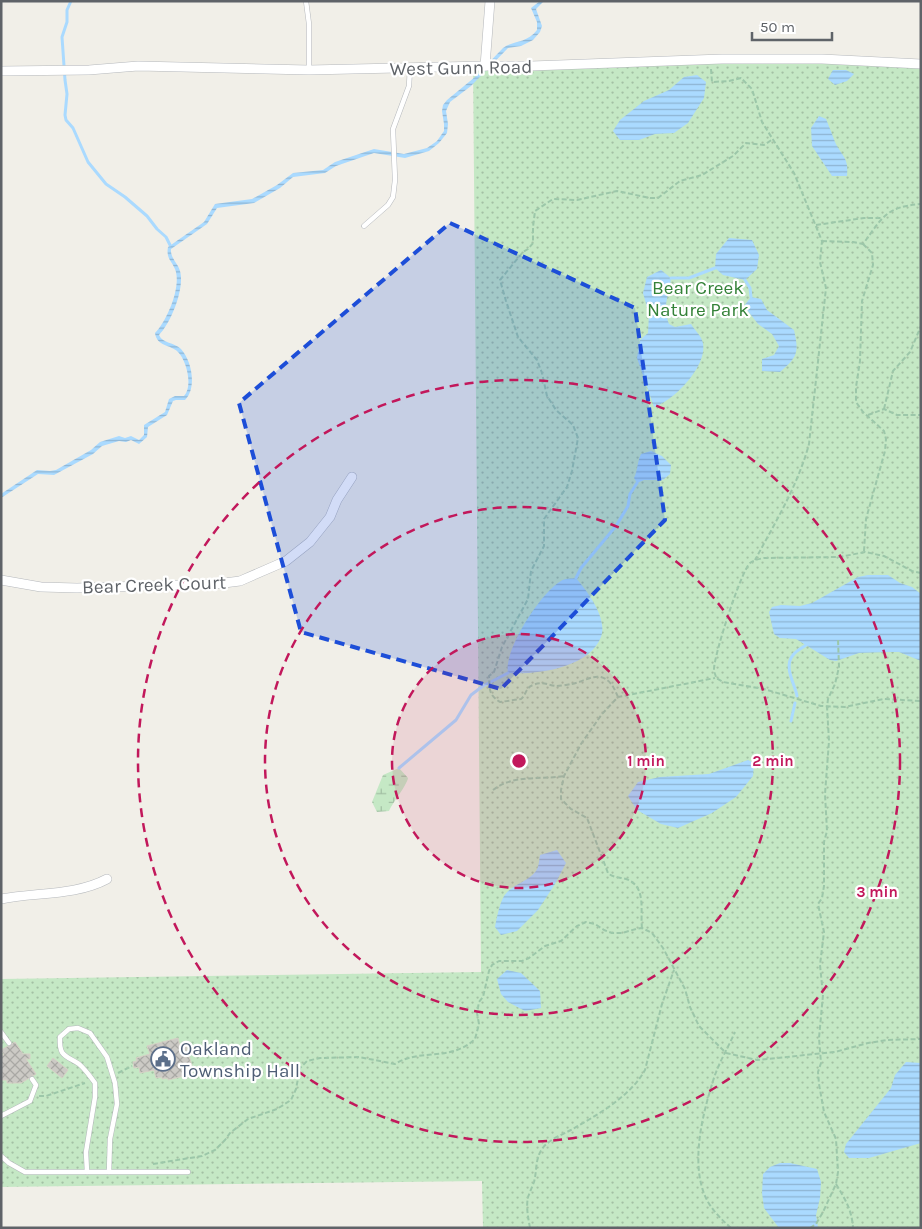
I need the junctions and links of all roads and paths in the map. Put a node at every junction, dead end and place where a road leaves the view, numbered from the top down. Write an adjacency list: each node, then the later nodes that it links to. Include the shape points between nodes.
1 (306, 1): 7 (lane)
2 (490, 1): 5 (street)
3 (710, 59): 4 (street, West Gunn Road); 5 (street, West Gunn Road); 9 (path, via 712,82 741,78 752,90 762,122)
4 (921, 64)
5 (485, 66): 6 (street, West Gunn Road)
6 (410, 68): 7 (street, West Gunn Road); 13 (lane, via 409,86 393,129 393,197)
7 (309, 70): 8 (street, West Gunn Road, via 138,66)
8 (1, 71)
9 (773, 139): 12 (path, via 794,174); 27 (path, via 764,145 746,143 733,156 702,175 680,181 658,198 617,190 576,200 554,199 535,211 533,243 500,280 518,337 537,360 547,396 556,410 573,425 578,438 567,487 544,519 544,546 531,571 528,599 502,647 494,672 489,676 490,691 500,702 521,699 535,684 572,684 594,676 610,681)
10 (921, 204): 11 (path, via 904,205)
11 (882, 218): 12 (path); 15 (path)
12 (816, 225): 14 (path)
13 (364, 226)
14 (822, 241): 15 (path); 22 (path, via 820,262 826,288 809,444 790,493)
15 (863, 244): 19 (path, via 872,253 873,265 862,300 855,397 858,407)
16 (921, 326): 17 (path, via 910,352 893,371)
17 (884, 409): 18 (path, via 897,415); 19 (path)
18 (921, 415)
19 (867, 416): 21 (path, via 884,431 886,440 866,519)
20 (352, 477): 24 (street, Bear Creek Court, via 330,517 310,542 286,561 240,581 78,588 41,587)
21 (864, 552): 22 (path, via 840,557); 23 (path, via 884,556)
22 (755, 560): 26 (path, via 745,570 739,584 717,654)
23 (921, 573)
24 (1, 580)
25 (838, 639): 29 (path, via 839,667)
26 (716, 678): 27 (path); 29 (path)
27 (618, 697): 30 (path, via 581,744)
28 (921, 701): 29 (path, via 884,699 845,707)
29 (827, 707): 40 (path, via 829,741 824,794 827,831 824,886 818,904 824,932 820,965 823,995 819,1038)
30 (564, 776): 31 (path, via 514,780 502,783); 34 (path, via 561,800 587,818 608,873 628,879 641,891)
31 (494, 790)
32 (107, 880): 33 (street, via 77,890)
33 (1, 899)
34 (642, 928): 35 (path, via 656,938); 49 (path, via 622,934 612,933 586,922 530,958 499,961 492,965 479,1002 475,1039 459,1051 403,1059 394,1064 359,1057 307,1061 300,1068 291,1100 248,1119 215,1150 202,1156)
35 (674, 969): 41 (path, via 699,1026); 54 (path, via 640,1080 613,1104 542,1148 528,1196)
36 (1, 1032): 39 (lane)
37 (735, 1032): 41 (path)
38 (921, 1039): 40 (path, via 887,1040)
39 (9, 1043)
40 (821, 1053): 41 (path, via 757,1060); 53 (path, via 818,1072 821,1099 838,1153)
41 (726, 1054): 55 (path, via 713,1080 698,1157 707,1201)
42 (132, 1066): 43 (path)
43 (112, 1076): 45 (lane, via 107,1057 90,1032 69,1029 60,1037 60,1048 67,1059 80,1065); 51 (lane, via 117,1104 110,1139)
44 (32, 1079): 46 (lane, via 36,1085)
45 (94, 1081): 46 (path, via 46,1096); 50 (lane, via 95,1097 86,1152)
46 (32, 1096): 47 (lane, via 30,1101)
47 (1, 1116)
48 (1, 1156): 50 (lane, via 25,1172)
49 (146, 1164)
50 (87, 1172): 51 (lane)
51 (109, 1172): 52 (lane)
52 (188, 1172)
53 (836, 1184): 56 (path, via 816,1224); 57 (path, via 850,1208)
54 (530, 1228)
55 (731, 1228)
56 (810, 1228)
57 (852, 1228)

